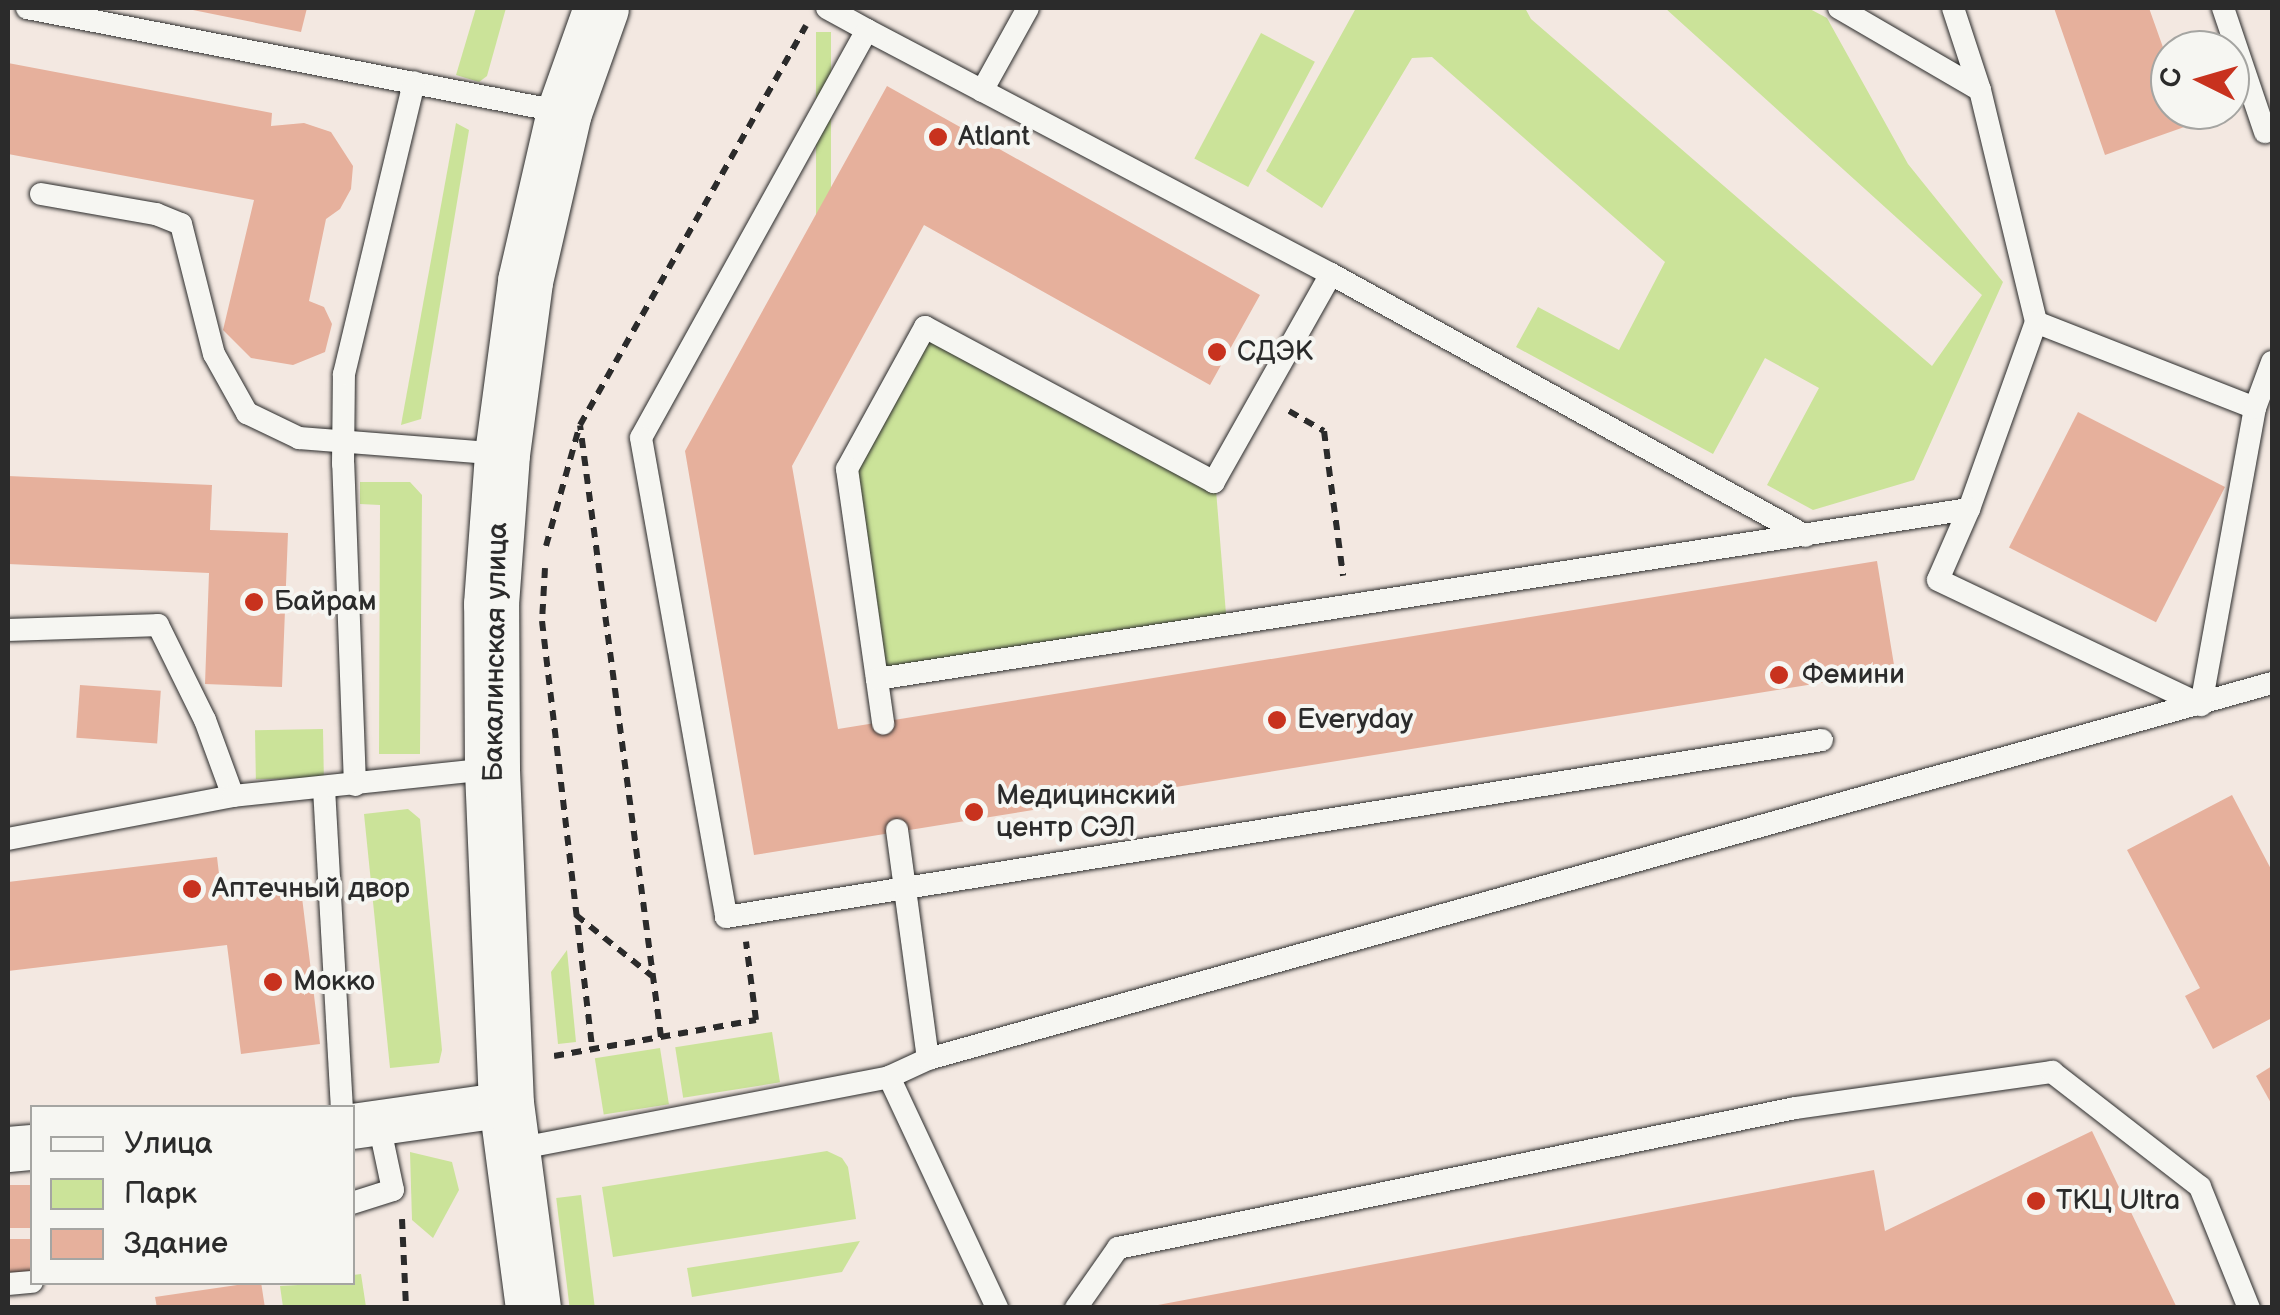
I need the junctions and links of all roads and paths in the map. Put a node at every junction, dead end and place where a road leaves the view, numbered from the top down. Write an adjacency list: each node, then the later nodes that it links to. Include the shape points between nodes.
1 (27, 8): 9 (lane)
2 (600, 8): 12 (main road, Бакалинская улица)
3 (828, 8): 8 (lane)
4 (1028, 8): 11 (lane)
5 (1839, 8): 10 (lane)
6 (1952, 8): 10 (lane)
7 (2223, 8): 13 (lane)
8 (866, 30): 11 (lane); 40 (lane, via 641,438 726,918)
9 (414, 82): 12 (lane); 21 (lane, via 344,374)
10 (1980, 90): 16 (lane)
11 (982, 92): 15 (lane)
12 (564, 112): 22 (main road, Бакалинская улица, via 525,280)
13 (2266, 132)
14 (42, 194): 21 (lane, via 181,224 214,354 247,413 299,438)
15 (1331, 274): 18 (lane); 24 (lane)
16 (2036, 322): 19 (lane); 23 (lane)
17 (2272, 362): 19 (lane)
18 (1262, 397): 25 (path, via 1324,430); 27 (lane, via 1214,482 925,327 847,468)
19 (2255, 408): 29 (lane)
20 (580, 425): 39 (path, via 546,542 542,621)
21 (343, 444): 22 (lane); 33 (lane)
22 (502, 454): 32 (main road, Бакалинская улица, via 491,604)
23 (1969, 510): 24 (lane); 29 (lane, via 1938,580)
24 (1806, 536): 25 (lane)
25 (1347, 607): 27 (lane)
26 (10, 630): 35 (lane, via 158,624 205,720)
27 (877, 680): 30 (lane)
28 (2272, 683): 29 (lane)
29 (2201, 705): 44 (lane)
30 (883, 723)
31 (1822, 740): 38 (lane)
32 (492, 770): 33 (lane); 47 (main road, Бакалинская улица)
33 (356, 785): 34 (lane)
34 (324, 788): 35 (lane); 46 (lane)
35 (232, 796): 37 (lane)
36 (897, 830): 38 (lane)
37 (8, 839)
38 (904, 887): 40 (lane); 44 (lane)
39 (576, 914): 41 (path); 42 (path)
40 (743, 915): 42 (path, via 756,1020)
41 (653, 976)
42 (592, 1049): 43 (path)
43 (554, 1056)
44 (928, 1059): 45 (lane)
45 (889, 1077): 47 (lane); 50 (lane)
46 (358, 1119): 47 (street); 48 (lane, via 393,1190)
47 (508, 1127): 49 (main road, Бакалинская улица)
48 (355, 1202)
49 (533, 1308)
50 (997, 1308)
51 (1076, 1308): 52 (lane, via 1118,1248 1795,1108 2052,1072 2200,1187)
52 (2249, 1308)

